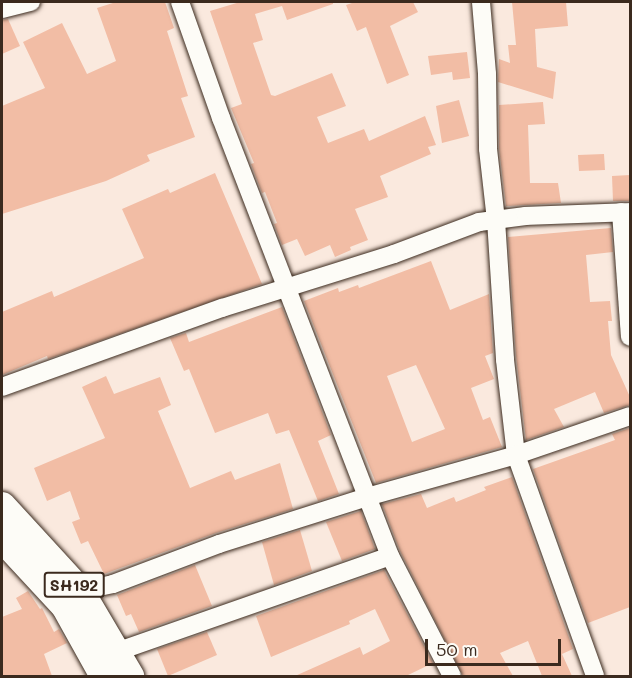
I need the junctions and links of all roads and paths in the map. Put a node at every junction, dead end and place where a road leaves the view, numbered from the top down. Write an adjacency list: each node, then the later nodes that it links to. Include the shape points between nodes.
1 (31, 2): 4 (street)
2 (180, 2): 7 (street)
3 (481, 2): 6 (street, via 488,148)
4 (2, 9)
5 (626, 212): 6 (street); 8 (street)
6 (496, 220): 7 (street, via 479,222); 11 (street)
7 (286, 289): 9 (street); 12 (street)
8 (630, 337)
9 (2, 387)
10 (630, 416): 11 (street)
11 (516, 455): 12 (street); 20 (street)
12 (367, 497): 15 (street); 16 (street, via 219,544 113,584)
13 (2, 506): 16 (main road, SH192)
14 (2, 538): 17 (main road, SH192, via 65,606)
15 (390, 556): 17 (street); 19 (street)
16 (80, 591): 17 (main road, SH192)
17 (110, 664): 18 (main road, SH192)
18 (130, 676)
19 (452, 676)
20 (595, 676)

